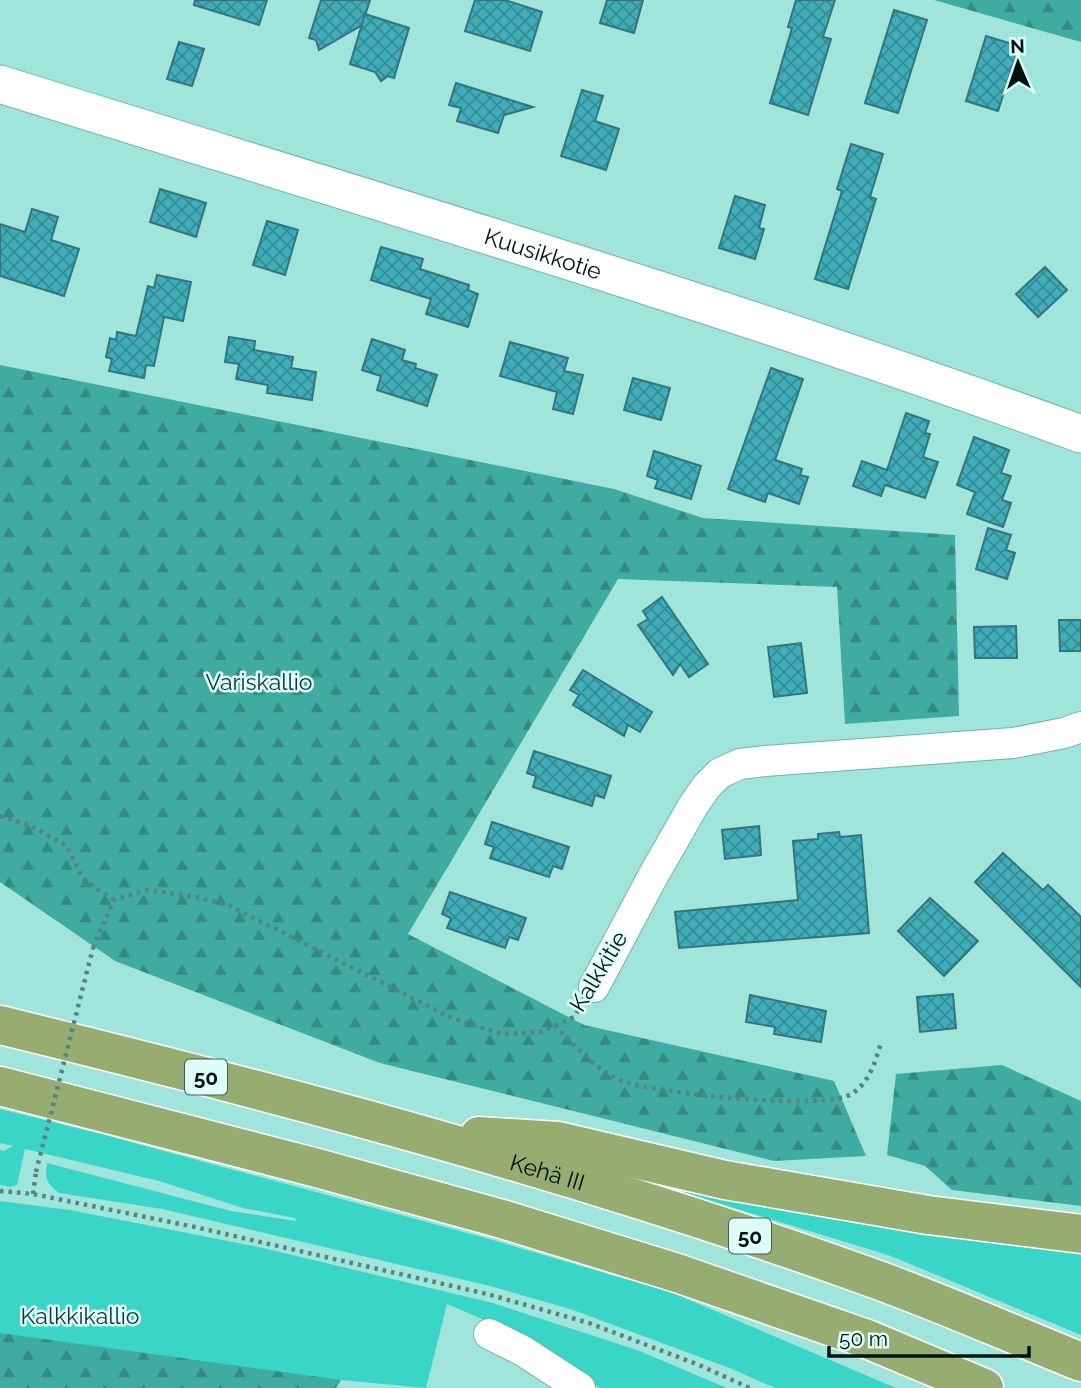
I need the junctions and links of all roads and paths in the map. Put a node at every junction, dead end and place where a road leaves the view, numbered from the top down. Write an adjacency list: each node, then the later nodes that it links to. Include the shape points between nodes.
1 (0, 85): 2 (street, Kuusikkotie, via 579,265 962,390)
2 (1081, 434)
3 (1081, 727): 6 (street, Kalkkitie, via 1013,743 765,761 740,764 720,773 693,806)
4 (0, 816): 5 (path, via 29,825 67,846 83,879)
5 (114, 900): 8 (path, Kalkkitie, via 147,890 228,905 452,1018 502,1034 540,1032); 13 (path, bridge, via 93,947)
6 (594, 986): 8 (path, Kalkkitie, via 574,1017)
7 (0, 1025): 11 (highway, Kehä III / 50)
8 (555, 1025): 9 (path, via 589,1059 624,1081 672,1093 766,1101 852,1095 873,1070)
9 (881, 1043)
10 (0, 1086): 19 (highway, via 502,1219 867,1339)
11 (412, 1132): 14 (highway, via 558,1141 725,1181 928,1215); 16 (highway, Kehä III / 50, via 661,1206 866,1275)
12 (0, 1191): 13 (path)
13 (33, 1194): 18 (path, via 486,1294 589,1323)
14 (1081, 1234)
15 (489, 1334): 17 (street)
16 (1081, 1362)
17 (580, 1388)
18 (750, 1388)
19 (984, 1388)

